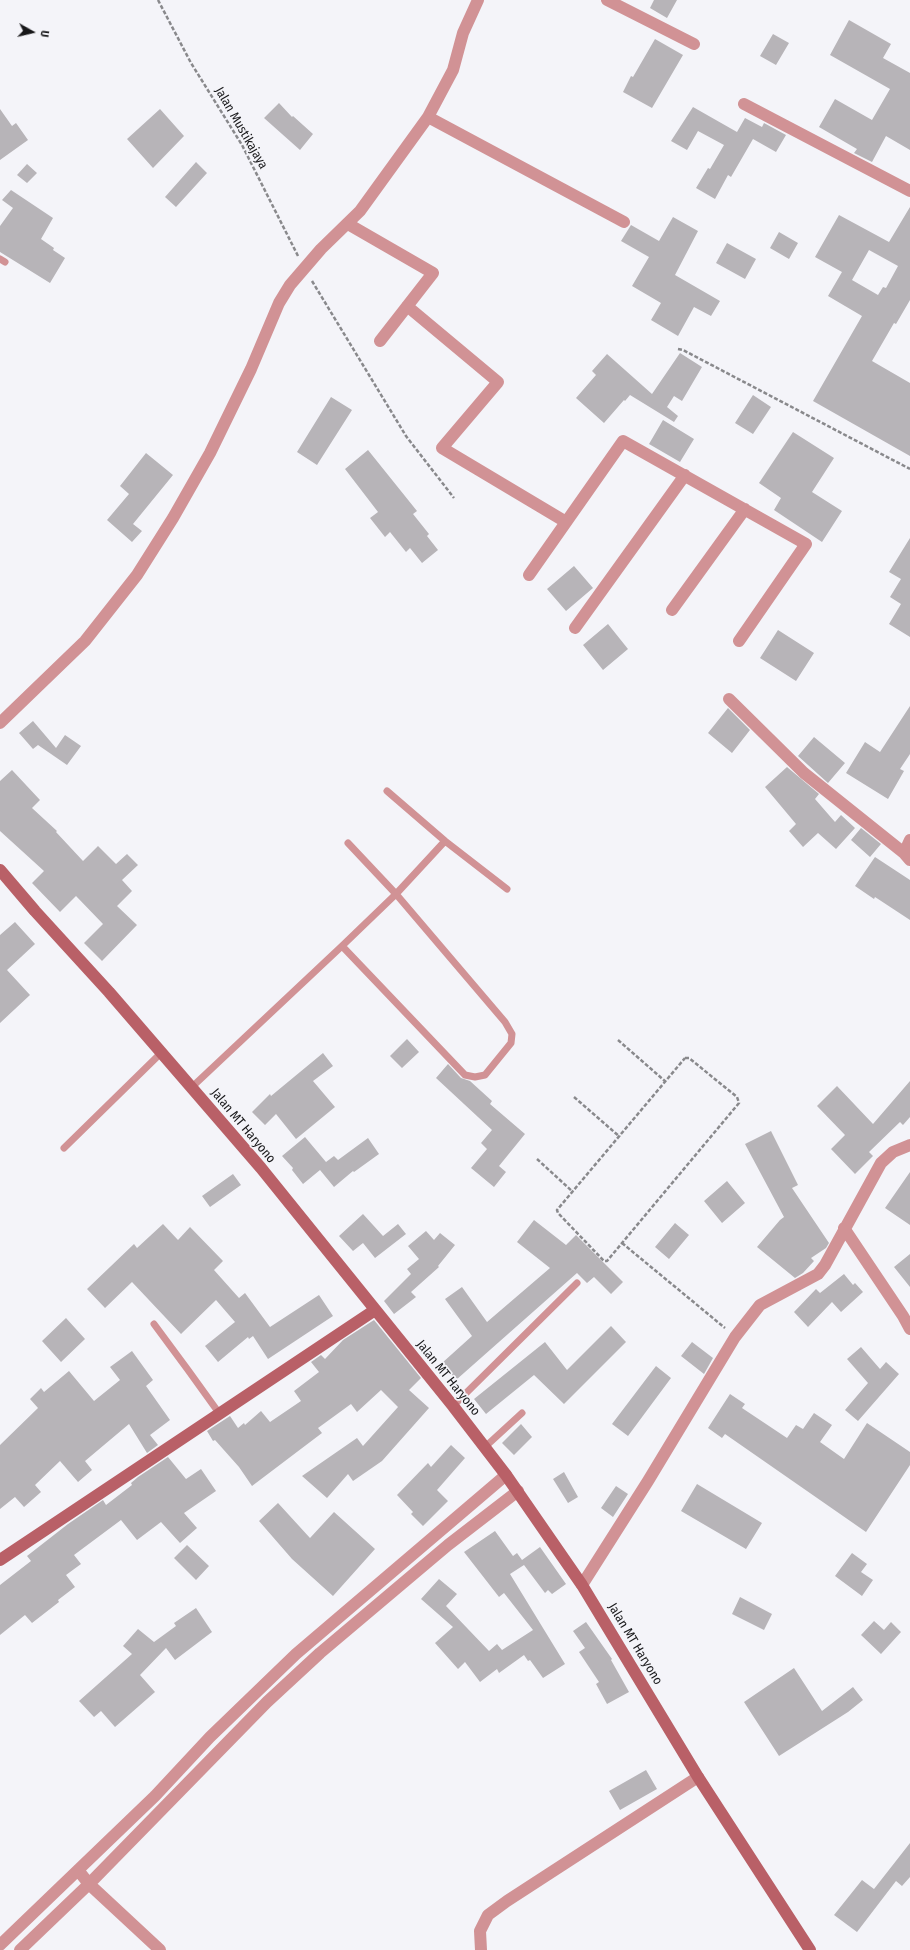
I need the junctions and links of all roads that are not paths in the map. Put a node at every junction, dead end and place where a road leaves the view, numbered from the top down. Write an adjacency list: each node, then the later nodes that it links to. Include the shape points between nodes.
1 (478, 0): 5 (street, via 463,33 451,75)
2 (607, 0): 3 (street)
3 (694, 44)
4 (744, 104): 6 (street)
5 (428, 117): 7 (street); 8 (street)
6 (910, 191)
7 (624, 222)
8 (348, 224): 9 (street, via 433,273); 19 (street, via 321,249 290,285 279,303 251,369 210,453 137,575 81,646)
9 (407, 306): 10 (street); 13 (street, via 498,382 442,448)
10 (380, 341)
11 (684, 475): 12 (street); 13 (street, via 623,441); 16 (street)
12 (745, 509): 15 (street); 17 (street, via 806,544)
13 (566, 522): 14 (street)
14 (529, 575)
15 (672, 610)
16 (575, 628)
17 (739, 641)
18 (729, 699): 24 (street, via 804,772)
19 (0, 723)
20 (387, 791): 22 (lane)
21 (910, 840): 24 (street)
22 (445, 841): 26 (lane); 27 (lane)
23 (348, 843): 27 (lane)
24 (907, 856)
25 (0, 870): 29 (main road, Jalan MT Haryono)
26 (507, 889)
27 (396, 894): 28 (lane); 28 (lane, via 510,1029 511,1043 485,1075 465,1075)
28 (342, 946): 30 (lane)
29 (161, 1053): 30 (main road, Jalan MT Haryono); 32 (lane)
30 (192, 1087): 35 (main road, Jalan MT Haryono, via 299,1213)
31 (910, 1145): 33 (street, via 893,1152 881,1163)
32 (64, 1148)
33 (844, 1228): 37 (street); 45 (street, via 825,1266 818,1274 760,1305 735,1336)
34 (577, 1283): 38 (lane)
35 (375, 1310): 38 (main road, Jalan MT Haryono); 40 (main road)
36 (154, 1324): 40 (lane)
37 (910, 1329)
38 (453, 1406): 41 (main road, Jalan MT Haryono)
39 (522, 1413): 41 (lane)
40 (219, 1414): 44 (main road)
41 (485, 1446): 42 (main road, Jalan MT Haryono)
42 (506, 1475): 43 (main road, Jalan MT Haryono); 46 (street, via 296,1654)
43 (518, 1491): 45 (main road, Jalan MT Haryono); 47 (street, via 448,1545 320,1653)
44 (0, 1560)
45 (582, 1586): 48 (main road, Jalan MT Haryono)
46 (210, 1737): 47 (street); 49 (street, via 155,1796)
47 (220, 1749): 50 (street)
48 (698, 1777): 54 (street, via 488,1915 480,1931); 55 (main road, Jalan MT Haryono)
49 (78, 1870): 50 (street); 51 (street)
50 (89, 1884): 52 (street); 53 (street)
51 (0, 1945)
52 (20, 1950)
53 (160, 1950)
54 (480, 1950)
55 (810, 1950)

